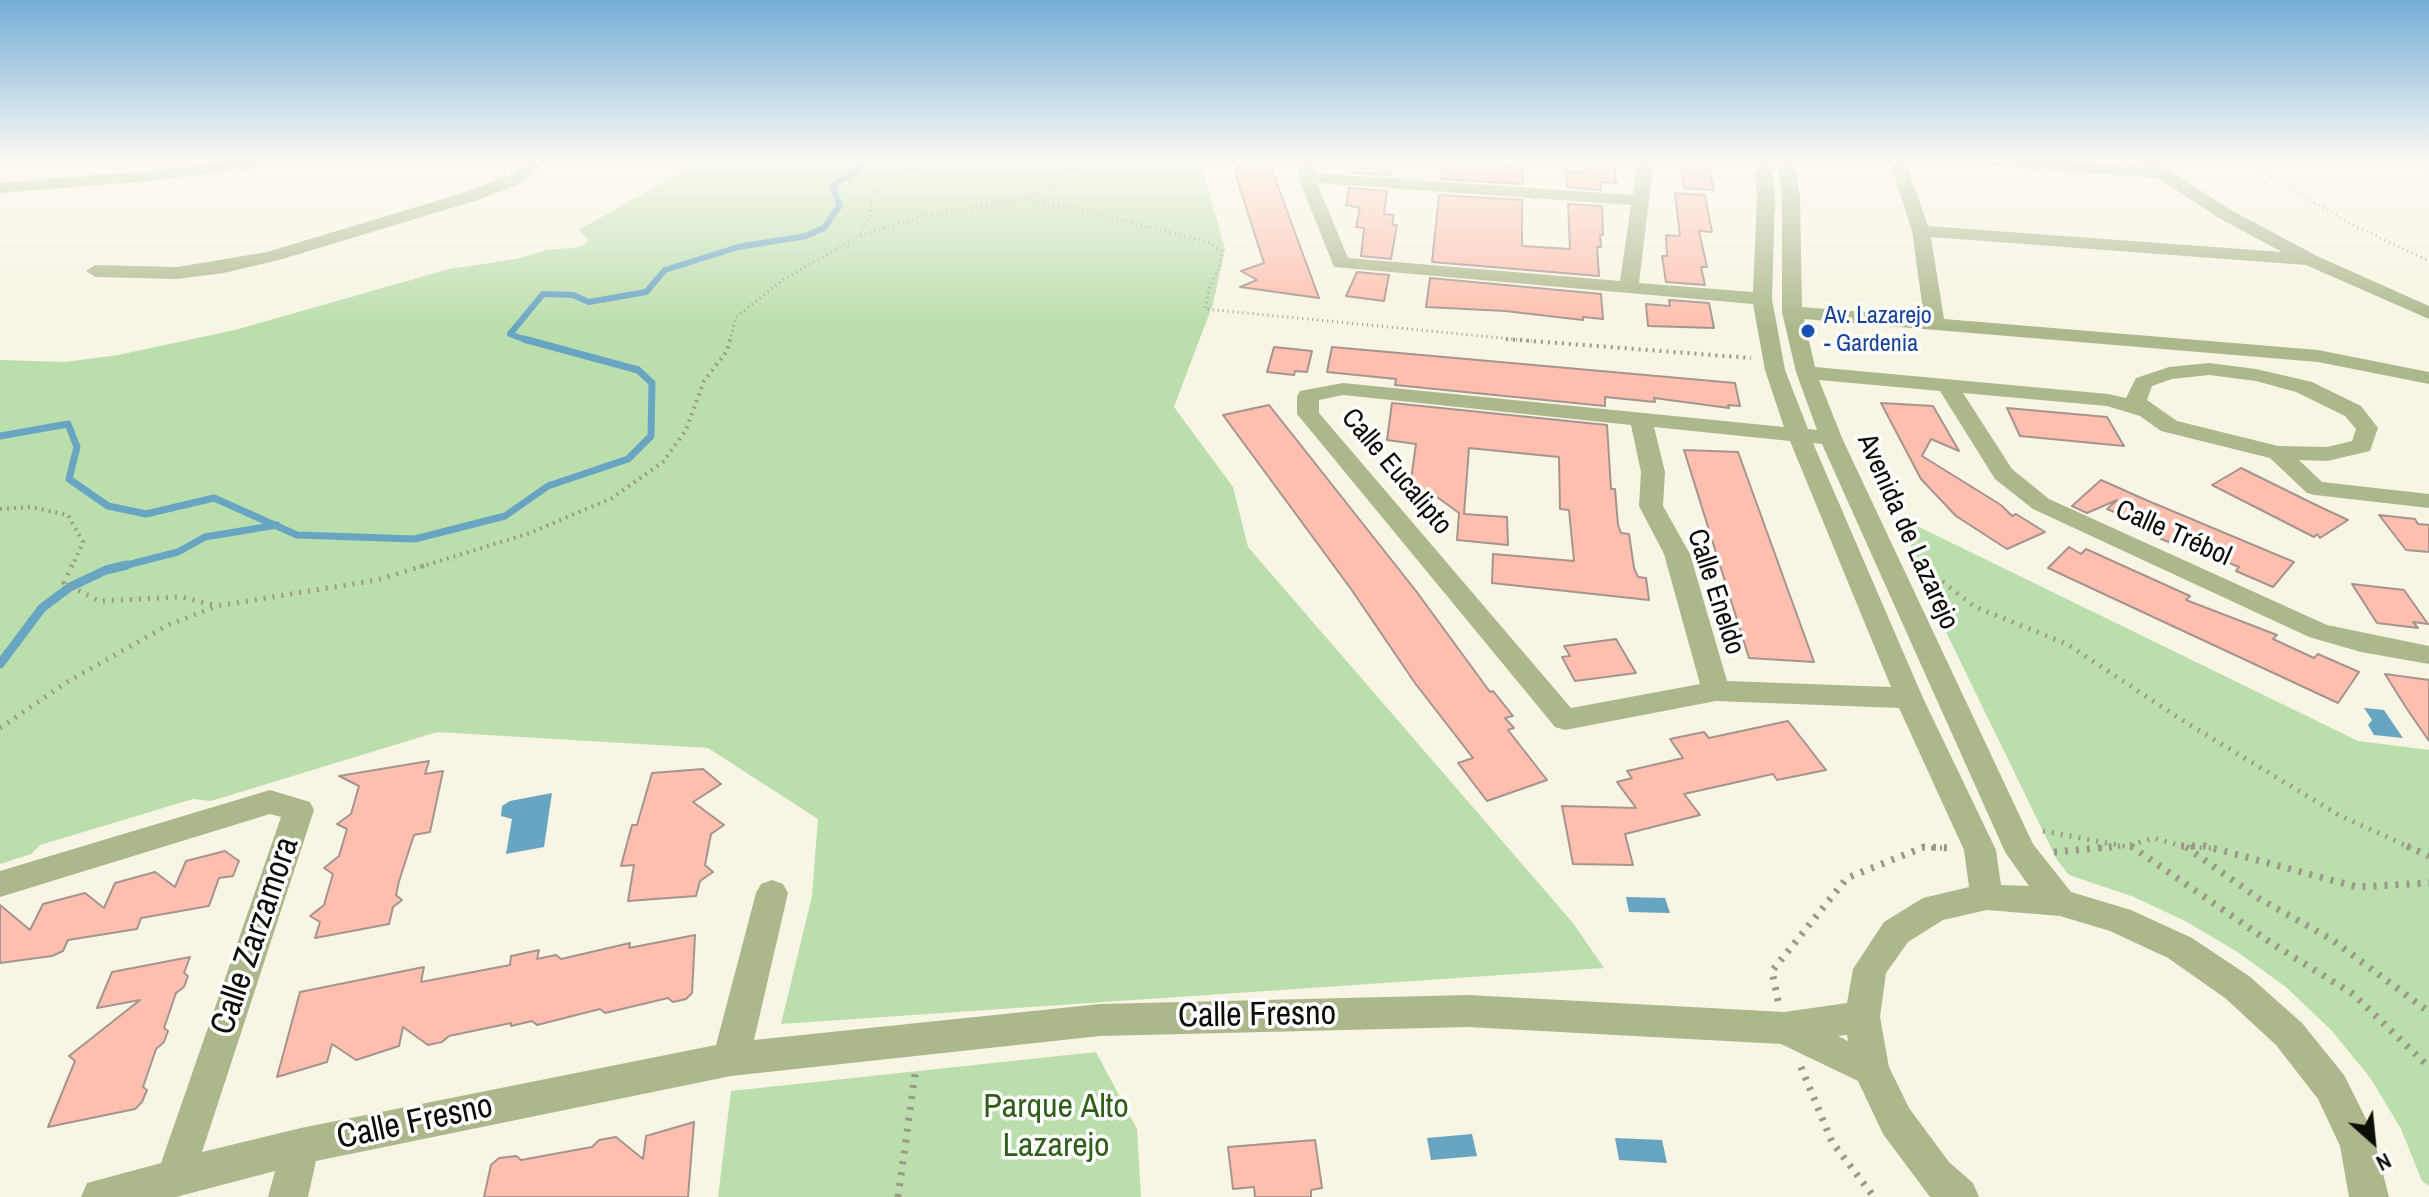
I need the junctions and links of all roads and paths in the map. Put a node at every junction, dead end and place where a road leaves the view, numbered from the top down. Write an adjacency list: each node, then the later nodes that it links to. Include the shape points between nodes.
1 (409, 215): 16 (street, via 224,267 177,273)
2 (869, 215): 13 (path)
3 (929, 215): 13 (path)
4 (1101, 215): 22 (path, via 1208,242 1222,251 1205,309)
5 (1323, 215): 17 (street, via 1341,263)
6 (1640, 215): 17 (street)
7 (1765, 215): 18 (street)
8 (1791, 215): 19 (street, Avenida de Lazarejo)
9 (1916, 215): 12 (street)
10 (2231, 215): 14 (street)
11 (2336, 215): 15 (path)
12 (1921, 231): 14 (street); 21 (street)
13 (859, 236): 34 (path, via 784,279 736,317 727,351 704,381 686,430 663,462 612,498 530,533 377,580)
14 (2310, 260): 20 (street)
15 (2429, 261)
16 (95, 271)
17 (1629, 288): 18 (street)
18 (1762, 299): 22 (street)
19 (1792, 312): 21 (street); 23 (street, Avenida de Lazarejo)
20 (2429, 313)
21 (1935, 324): 24 (street, via 2318,356)
22 (1773, 360): 28 (street)
23 (1806, 372): 25 (street); 29 (street, Avenida de Lazarejo)
24 (2429, 378)
25 (1947, 385): 26 (street); 35 (street, Calle Trébol, via 2003,474 2041,504 2318,631)
26 (2142, 401): 30 (street, via 2169,426); 30 (street, via 2143,382 2209,369 2304,387 2353,411 2367,428 2362,446 2327,454)
27 (1641, 420): 28 (street, Calle Eucalipto); 36 (street, Calle Eneldo, via 1653,472 1651,506 1677,554); 36 (street, Calle Eucalipto, via 1343,389 1308,396 1308,414 1565,720)
28 (1799, 436): 29 (street, Calle Eucalipto); 37 (street)
29 (1831, 438): 33 (street, Avenida de Lazarejo)
30 (2278, 453): 31 (street, via 2315,488)
31 (2429, 501)
32 (0, 509): 34 (path, via 31,507 68,515 83,542 64,583 99,601 181,597)
33 (1878, 542): 43 (path, via 1909,556 1975,607 2067,644 2337,814); 48 (street, Avenida de Lazarejo, via 2021,852)
34 (217, 606): 38 (path, via 168,625 67,682)
35 (2429, 655)
36 (1716, 691): 37 (street, Calle Eucalipto)
37 (1909, 698): 47 (street, via 1980,850)
38 (0, 728)
39 (2043, 831): 40 (path)
40 (2130, 845): 41 (path, via 2154,838); 42 (path); 54 (path, via 2353,994)
41 (2185, 847): 44 (path, via 2205,846 2357,887); 49 (path, via 2258,898 2331,939)
42 (2053, 853)
43 (2429, 856)
44 (2429, 883)
45 (0, 884): 57 (street, Calle Zarzamora, via 270,802 299,810)
46 (772, 893): 53 (street)
47 (1987, 897): 48 (street); 50 (street, via 1935,908 1896,932 1870,969)
48 (2060, 902): 62 (street, via 2119,920 2180,948 2237,987 2289,1034 2331,1087 2359,1144)
49 (2429, 1012)
50 (1862, 1017): 51 (street, Calle Fresno); 55 (street)
51 (1784, 1028): 52 (street, Calle Fresno, via 1468,1011 1100,1020); 55 (street, Calle Fresno)
52 (920, 1039): 53 (street, Calle Fresno); 60 (path)
53 (731, 1059): 56 (street, Calle Fresno)
54 (2429, 1067)
55 (1871, 1069): 61 (street, via 1896,1121 1935,1175)
56 (301, 1146): 57 (street, Calle Fresno); 59 (street)
57 (175, 1177): 58 (street, Calle Fresno)
58 (101, 1197)
59 (288, 1197)
60 (898, 1197)
61 (1959, 1197)
62 (2369, 1197)

